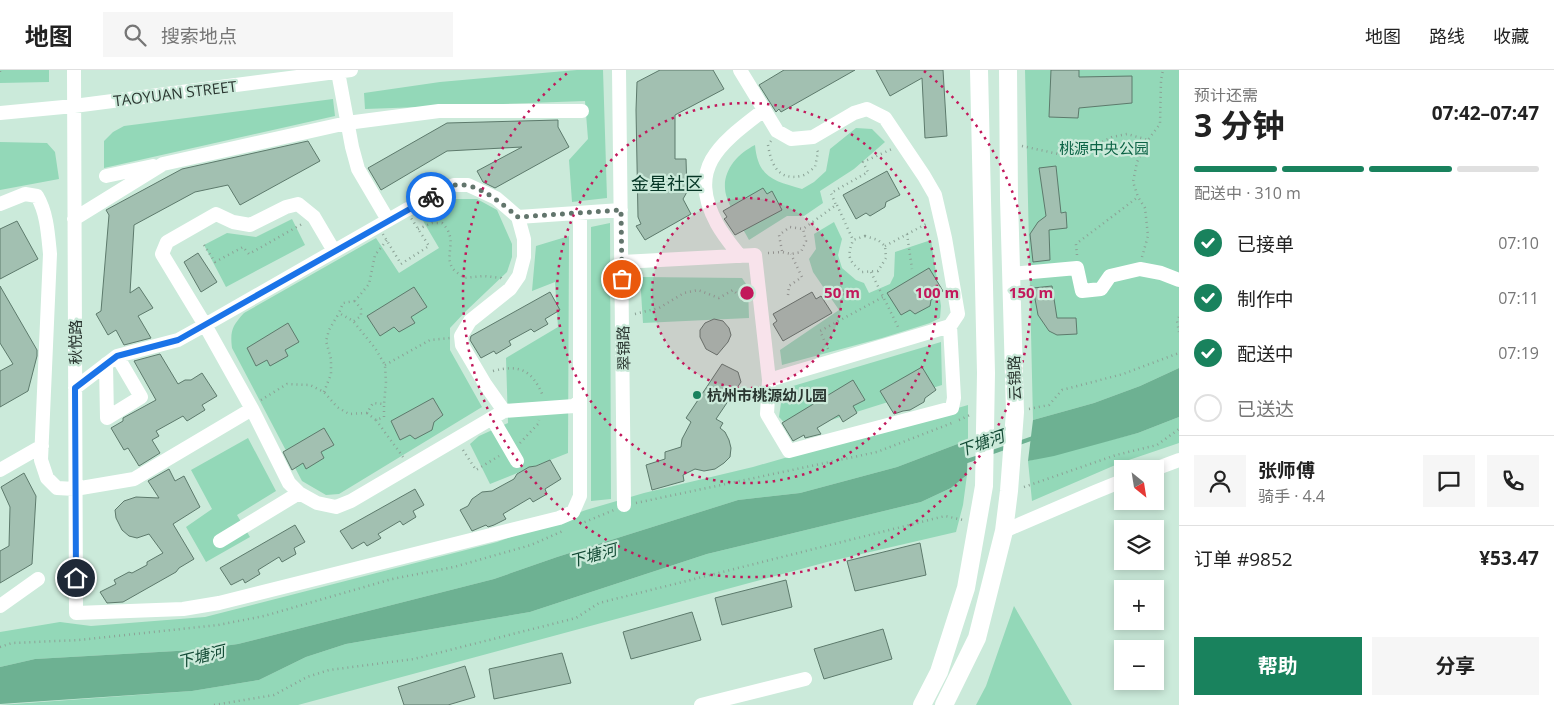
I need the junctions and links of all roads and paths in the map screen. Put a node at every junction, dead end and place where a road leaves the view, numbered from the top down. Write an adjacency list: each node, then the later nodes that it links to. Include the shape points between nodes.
1 (74, 70): 8 (street, 秋悦路)
2 (619, 70): 24 (street, 翠锦路)
3 (740, 70): 9 (street)
4 (979, 70): 90 (main road, 云锦路, via 986,435 984,486)
5 (1008, 70): 16 (main road, 云锦路)
6 (1163, 70): 15 (path, via 1160,124)
7 (344, 71): 8 (street, TAOYUAN STREET); 12 (street)
8 (74, 106): 11 (street, TAOYUAN STREET); 29 (street, 秋悦路)
9 (764, 110): 13 (street); 42 (street, via 718,149 709,164 705,184 709,206 718,226)
10 (582, 111): 12 (street, via 439,111)
11 (0, 113)
12 (347, 123): 18 (street); 30 (street, via 358,169)
13 (776, 132): 14 (street, via 791,140); 14 (path, via 768,145 770,158 775,169 788,176 802,176 815,167 818,152)
14 (812, 137): 17 (street, via 867,109 885,118)
15 (1148, 140): 16 (path, via 1127,134 1112,137 1072,157); 20 (path, via 1137,162 1133,182)
16 (1009, 143): 48 (main road, 云锦路)
17 (903, 144): 22 (path, via 863,162 868,172 830,193); 26 (street, via 935,194)
18 (163, 164): 19 (street); 29 (street)
19 (106, 176)
20 (1138, 197): 44 (path, via 1076,244); 46 (path, via 1145,208 1148,236)
21 (0, 204): 79 (street, via 25,194 37,196 47,224 50,254)
22 (836, 205): 32 (path); 35 (path)
23 (406, 210): 28 (street, via 454,185 468,185 496,198); 30 (street); 30 (path); 31 (path)
24 (621, 210): 25 (street); 43 (street, 翠锦路)
25 (580, 213): 28 (street); 70 (street)
26 (940, 216): 33 (path); 60 (street, via 958,314)
27 (314, 217): 36 (path, via 249,254 243,247 215,262); 38 (street); 59 (street, via 298,204 250,225 232,222 216,214 167,242 162,254)
28 (518, 217): 50 (street, via 524,239 524,257 519,276)
29 (74, 219): 68 (street, 秋悦路)
30 (383, 223): 34 (path); 38 (street)
31 (418, 229): 34 (path, via 429,246 401,264); 50 (path, via 442,223 449,230 452,243 449,256 453,269 464,278 501,278)
32 (804, 230): 39 (path, via 790,227 779,235); 40 (path, via 806,241 801,252)
33 (907, 234): 37 (path); 45 (path)
34 (387, 240): 53 (path, via 375,255 368,284)
35 (853, 240): 37 (path, via 865,236); 47 (path, via 848,252 851,263 862,272)
36 (204, 245)
37 (885, 246): 47 (path, via 886,258 878,272)
38 (334, 251): 59 (street)
39 (782, 252): 40 (path); 41 (path)
40 (791, 254): 51 (path, via 802,277 789,286)
41 (755, 255): 42 (street); 54 (street)
42 (740, 256): 43 (street)
43 (622, 262): 56 (street, 翠锦路)
44 (1077, 268): 46 (street, via 1082,291 1102,289 1110,276); 48 (street)
45 (912, 269)
46 (1140, 269): 49 (street)
47 (871, 272): 52 (path)
48 (1011, 274): 76 (main road, 云锦路)
49 (1179, 280)
50 (510, 289): 62 (street, via 470,321)
51 (788, 295)
52 (883, 297): 63 (path); 65 (path, via 820,331)
53 (355, 301): 55 (path, via 342,302); 58 (path, via 361,316)
54 (760, 303): 56 (path, via 743,300 733,290 719,298 698,290 684,293 659,308); 67 (street)
55 (339, 313): 58 (path); 69 (path, via 326,341 331,374)
56 (622, 315): 89 (street, 翠锦路)
57 (1179, 316): 61 (path)
58 (354, 321): 66 (path)
59 (204, 325): 68 (street, via 178,340 111,360); 72 (street)
60 (950, 326): 63 (street); 67 (street, via 952,408 789,451 767,414)
61 (1179, 332)
62 (462, 336): 66 (path, via 430,340); 73 (street, via 462,345)
63 (905, 340): 65 (street)
64 (1179, 353): 76 (path, via 1123,374 1062,390 1048,405)
65 (834, 361): 67 (street)
66 (385, 365): 71 (path)
67 (769, 380)
68 (75, 388): 86 (street, 秋悦路)
69 (324, 392): 72 (path, via 310,385 287,384 264,397); 74 (path, via 336,407 349,414)
70 (580, 401): 73 (street, via 574,406); 86 (street, 秋悦路, via 580,496 573,512 560,518 219,603 183,609 76,614)
71 (384, 404): 74 (path, via 373,403); 77 (path, via 384,417)
72 (252, 410): 86 (street, via 134,479); 88 (street, via 289,483)
73 (504, 411): 75 (street)
74 (367, 413): 77 (path)
75 (492, 418): 81 (street); 83 (street)
76 (1014, 419): 87 (main road, 云锦路)
77 (376, 420): 83 (path)
78 (1179, 429): 87 (path, via 1157,445 1116,455)
79 (42, 446): 84 (street); 86 (street, via 41,460 48,478 57,488)
80 (1179, 460): 82 (street)
81 (517, 461)
82 (1164, 466)
83 (410, 467): 88 (street, via 351,502 336,507 317,503)
84 (0, 470)
85 (1114, 484): 91 (street)
86 (75, 489)
87 (1009, 491): 91 (main road, 云锦路)
88 (299, 493): 92 (street)
89 (624, 506)
90 (977, 523): 96 (path, via 945,516 599,603 576,618 414,659 329,670 307,677 274,695); 98 (main road, 云锦路, via 966,588 939,672)
91 (1004, 531): 99 (main road, 云锦路, via 977,638)
92 (220, 542)
93 (38, 579): 94 (street)
94 (0, 606)
95 (805, 679): 97 (street)
96 (214, 705)
97 (701, 705)
98 (922, 705)
99 (944, 705)

